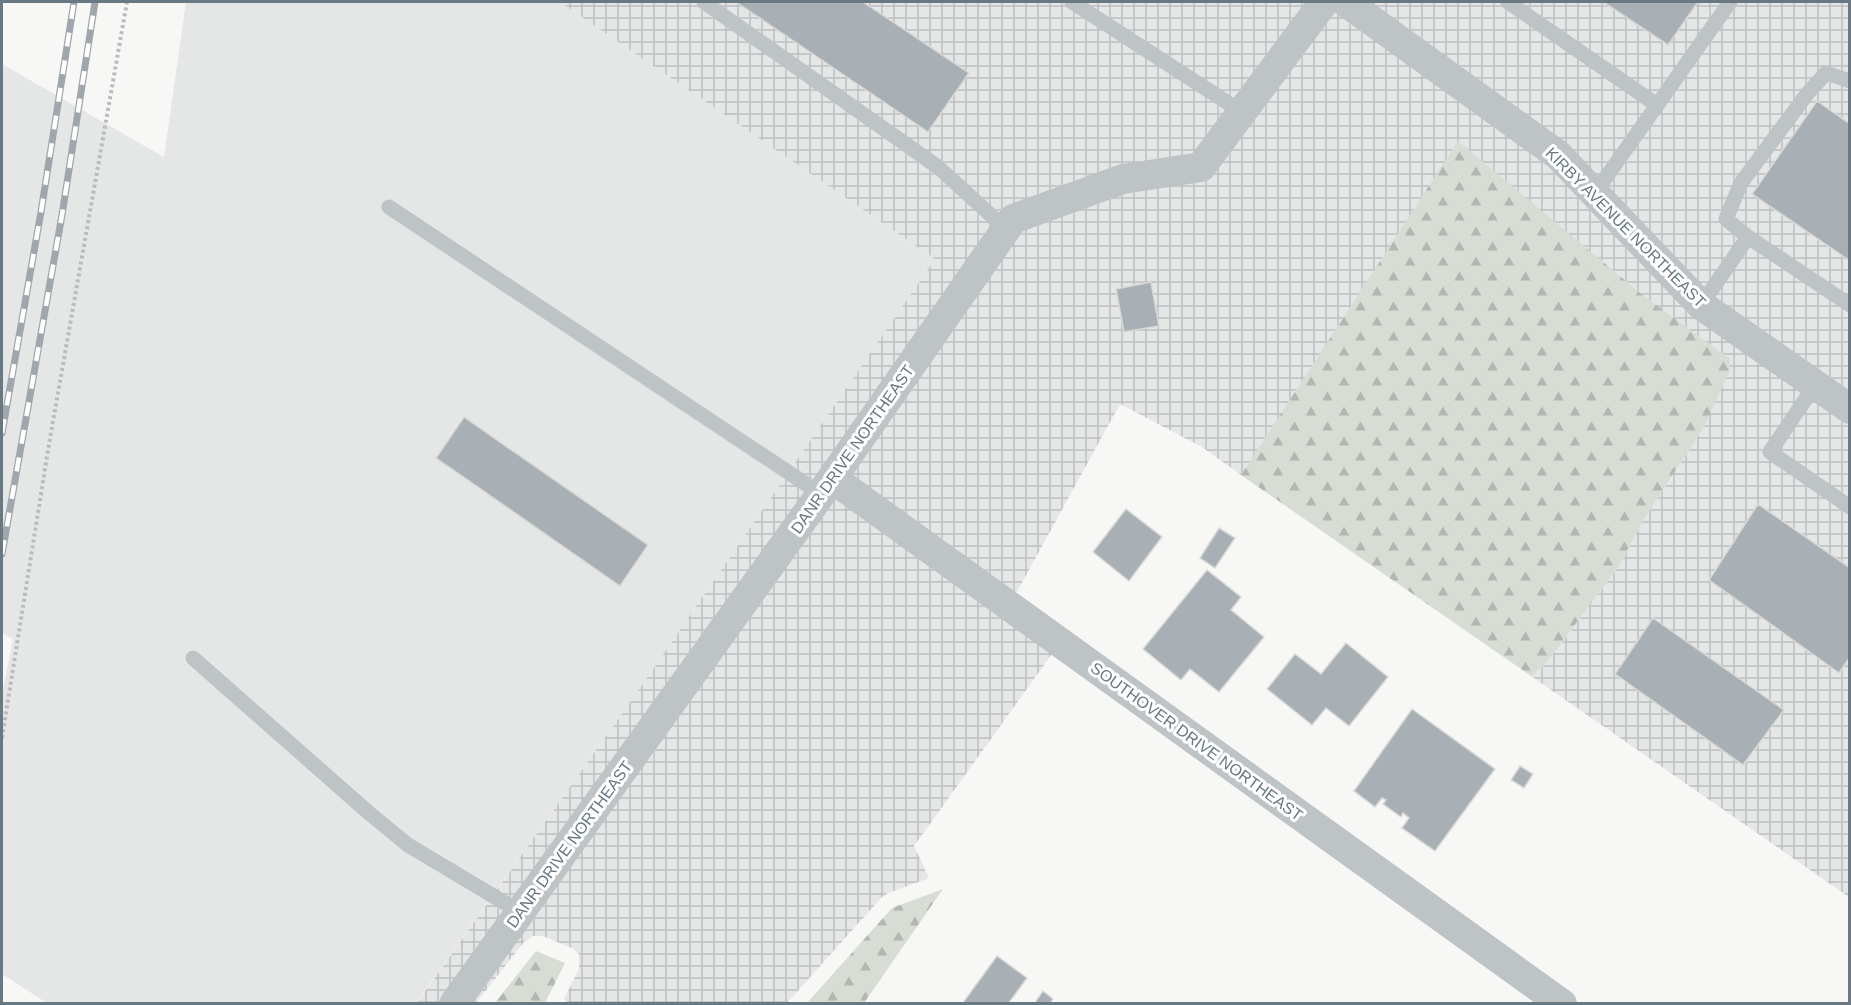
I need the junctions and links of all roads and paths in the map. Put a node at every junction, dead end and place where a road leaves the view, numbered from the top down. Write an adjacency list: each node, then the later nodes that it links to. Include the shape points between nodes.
1 (128, 2): 22 (path, via 51,433)
2 (704, 2): 13 (lane, via 928,160)
3 (1072, 2): 10 (lane)
4 (1324, 2): 10 (street, DANR DRIVE NORTHEAST)
5 (1346, 2): 11 (street, KIRBY AVENUE NORTHEAST, via 1558,155)
6 (1508, 2): 9 (lane)
7 (1730, 2): 9 (lane)
8 (1850, 81): 14 (lane, via 1826,73 1741,183 1726,219)
9 (1657, 105): 11 (lane)
10 (1242, 112): 13 (street, DANR DRIVE NORTHEAST, via 1201,167 1123,179 1013,219)
11 (1595, 193): 15 (street, KIRBY AVENUE NORTHEAST)
12 (389, 207): 19 (lane)
13 (1006, 229): 19 (street, DANR DRIVE NORTHEAST)
14 (1748, 237): 15 (lane); 16 (lane)
15 (1701, 305): 17 (street, KIRBY AVENUE NORTHEAST)
16 (1850, 305)
17 (1815, 385): 18 (street, KIRBY AVENUE NORTHEAST); 20 (lane, via 1770,452)
18 (1850, 409)
19 (827, 487): 23 (street, DANR DRIVE NORTHEAST); 25 (street, SOUTHOVER DRIVE NORTHEAST)
20 (1850, 507)
21 (193, 658): 23 (lane, via 408,845)
22 (2, 738)
23 (520, 912): 24 (street, DANR DRIVE NORTHEAST)
24 (454, 1004)
25 (1562, 1004)

